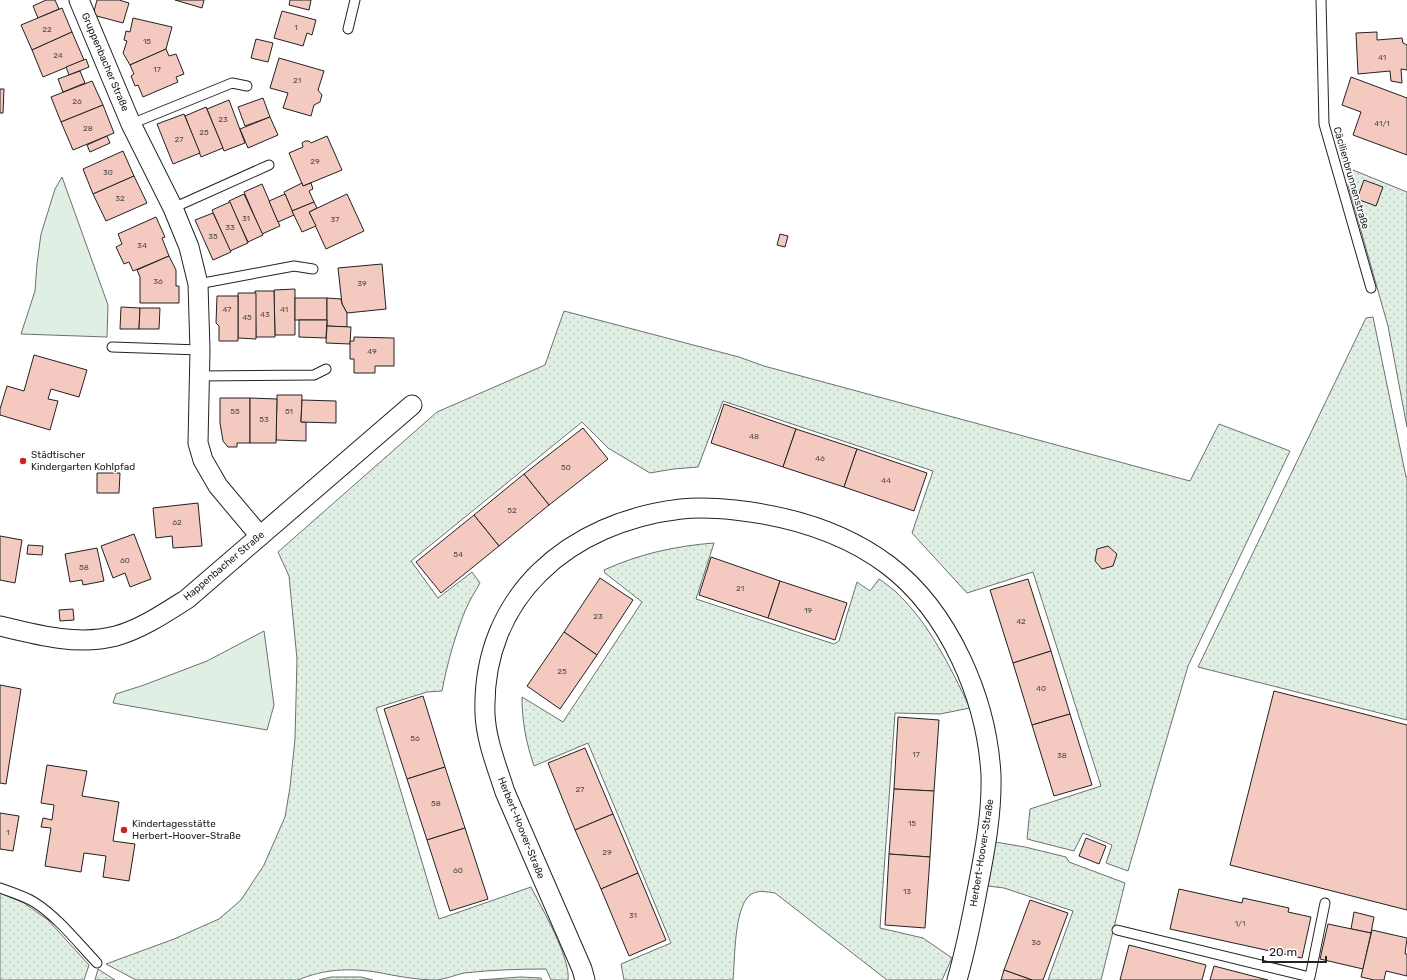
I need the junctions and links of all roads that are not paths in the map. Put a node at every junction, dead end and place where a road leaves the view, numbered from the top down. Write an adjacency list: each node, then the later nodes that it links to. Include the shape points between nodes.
1 (79, 0): 6 (street, Gruppenbacher Straße)
2 (355, 0): 4 (lane)
3 (1321, 0): 11 (lane, Cäcilienbrunnenstraße, via 1324,124)
4 (348, 29)
5 (247, 86): 6 (lane, Gruppenbacher Straße, via 232,83)
6 (131, 124): 8 (street, Gruppenbacher Straße)
7 (269, 165): 8 (lane)
8 (173, 208): 10 (street, Gruppenbacher Straße, via 189,247)
9 (313, 269): 10 (lane, via 294,266)
10 (198, 284): 13 (street, Gruppenbacher Straße)
11 (1371, 288)
12 (112, 348): 13 (lane)
13 (200, 350): 15 (street, Gruppenbacher Straße)
14 (326, 369): 15 (lane, via 314,375)
15 (199, 376): 17 (street, Gruppenbacher Straße, via 198,443 203,460 218,486)
16 (412, 405): 17 (street, Happenbacher Straße)
17 (260, 536): 18 (street, Happenbacher Straße, via 187,599 150,621 117,635 95,640 68,638)
18 (0, 626)
19 (0, 888): 22 (lane, via 34,902 47,912)
20 (1325, 903): 21 (lane, via 1310,977)
21 (1117, 930)
22 (97, 964)
23 (585, 980): 24 (street, Herbert-Hoover-Straße, via 505,792 485,717 487,674 497,637 506,616 530,582 566,550 606,528 646,516 695,508 772,516 823,530 847,541 870,553 899,574 948,633 970,679 978,706 988,746 991,800 981,870)
24 (957, 980)

